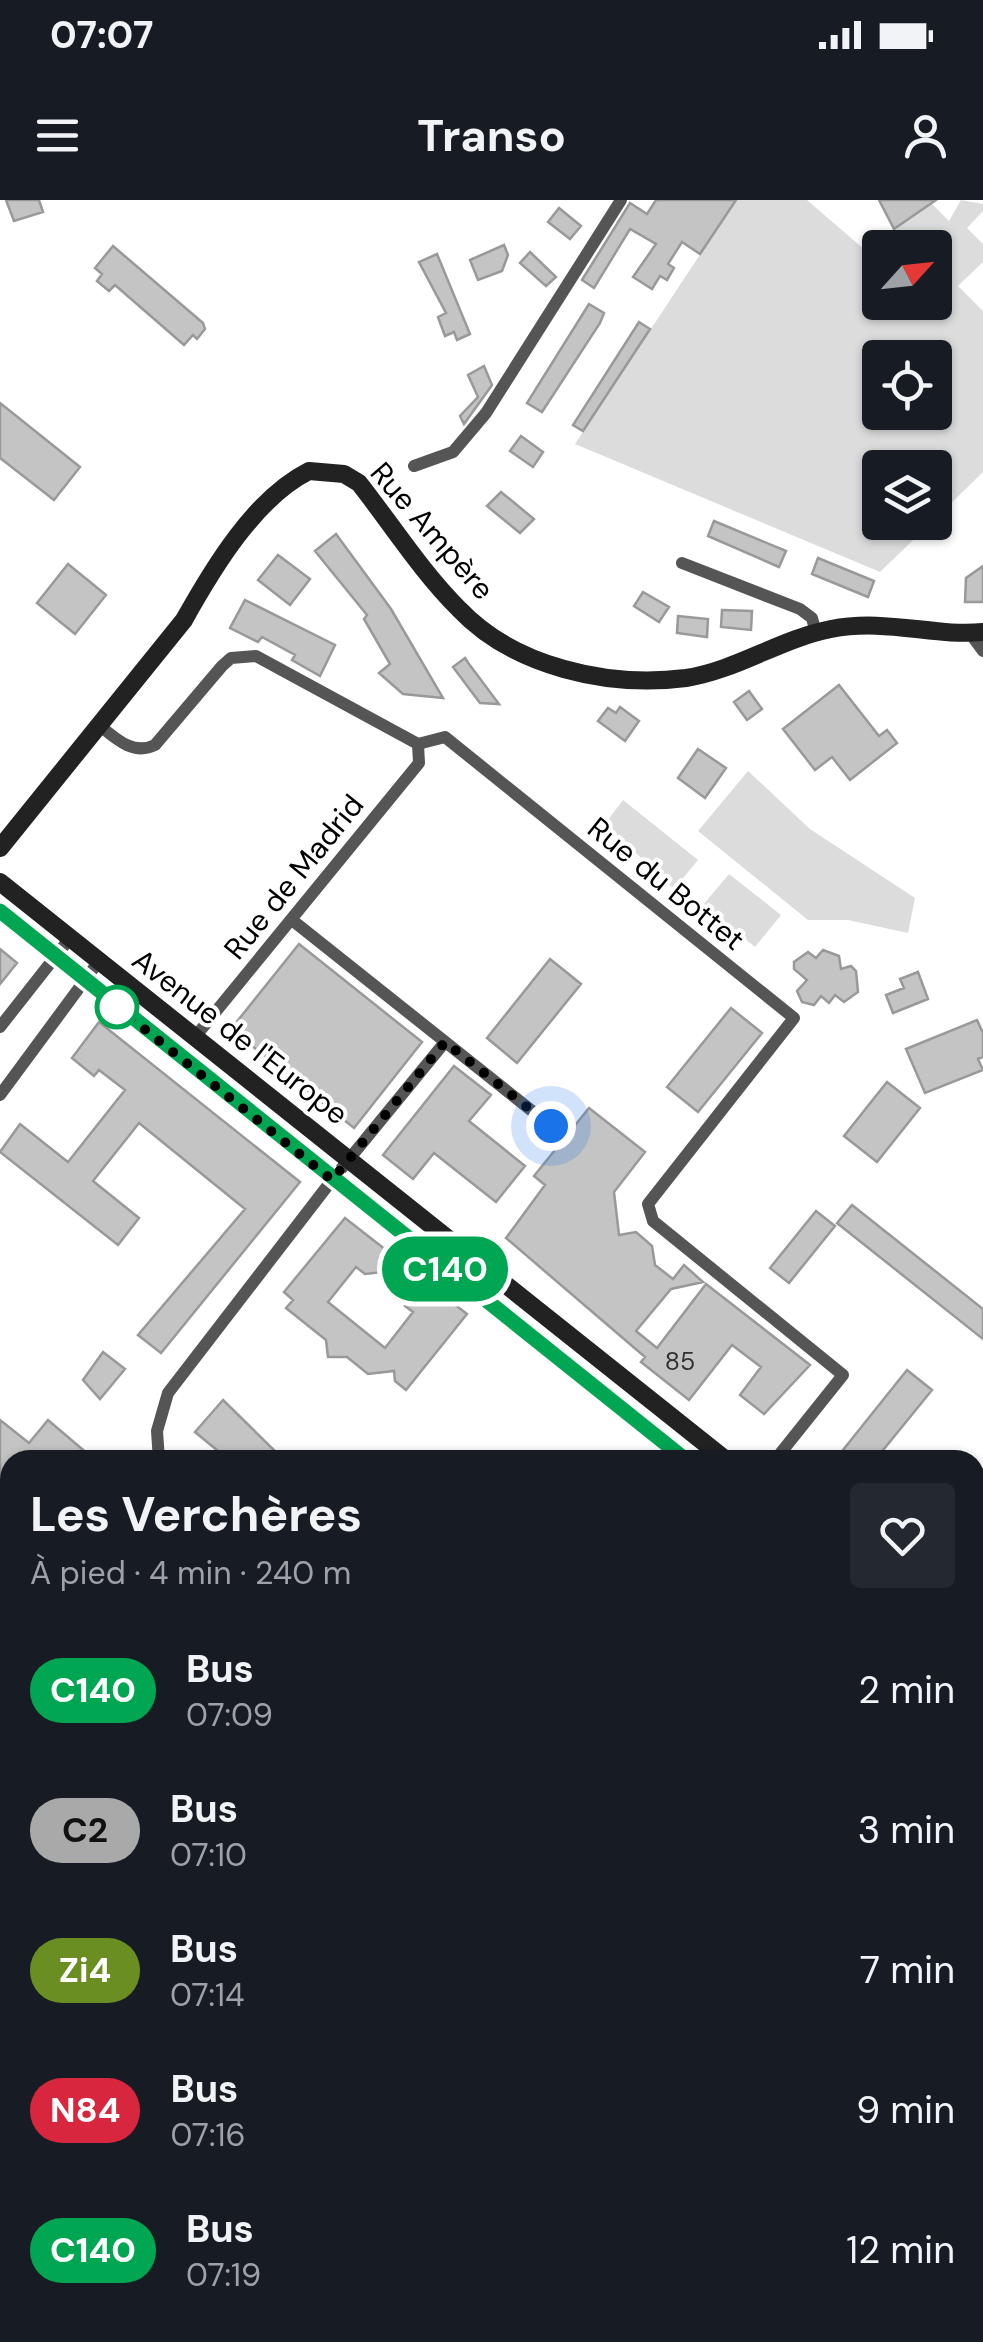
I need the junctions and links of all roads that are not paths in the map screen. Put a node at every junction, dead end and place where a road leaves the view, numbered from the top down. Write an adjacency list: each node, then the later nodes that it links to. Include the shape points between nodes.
1 (622, 200): 2 (street, via 486,413 454,452)
2 (414, 466)
3 (682, 563): 5 (street, via 800,608)
4 (976, 632): 5 (street, Rue Ampère, via 894,624); 6 (street)
5 (816, 633): 7 (street, Rue Ampère, via 686,678 619,680 537,660 461,612 359,483 344,474 309,471 268,502)
6 (983, 651)
7 (99, 724): 8 (street, Rue du Bottet, via 145,750 222,666 244,655); 9 (street, Rue Ampère)
8 (418, 744): 12 (street, Rue de Madrid, via 419,763); 27 (street, Rue du Bottet, via 445,737 794,1018 648,1204 652,1220 843,1374)
9 (0, 848)
10 (0, 882): 13 (street, Avenue de l'Europe)
11 (0, 912): 14 (street, Avenue de l'Europe)
12 (292, 920): 18 (street, Rue de Madrid); 19 (street)
13 (70, 938): 14 (street); 15 (street, Avenue de l'Europe)
14 (56, 956): 16 (street, Avenue de l'Europe); 17 (street)
15 (99, 961): 16 (street); 18 (street, Avenue de l'Europe)
16 (85, 980): 20 (street); 23 (street, Avenue de l'Europe)
17 (0, 1028)
18 (196, 1037): 22 (street, Avenue de l'Europe)
19 (445, 1042): 21 (street); 22 (street)
20 (0, 1094)
21 (551, 1126)
22 (350, 1160): 23 (street); 26 (street, Avenue de l'Europe)
23 (332, 1180): 24 (street, via 168,1393 158,1421); 25 (street, Avenue de l'Europe)
24 (159, 1450)
25 (673, 1450)
26 (713, 1450)
27 (783, 1450)

